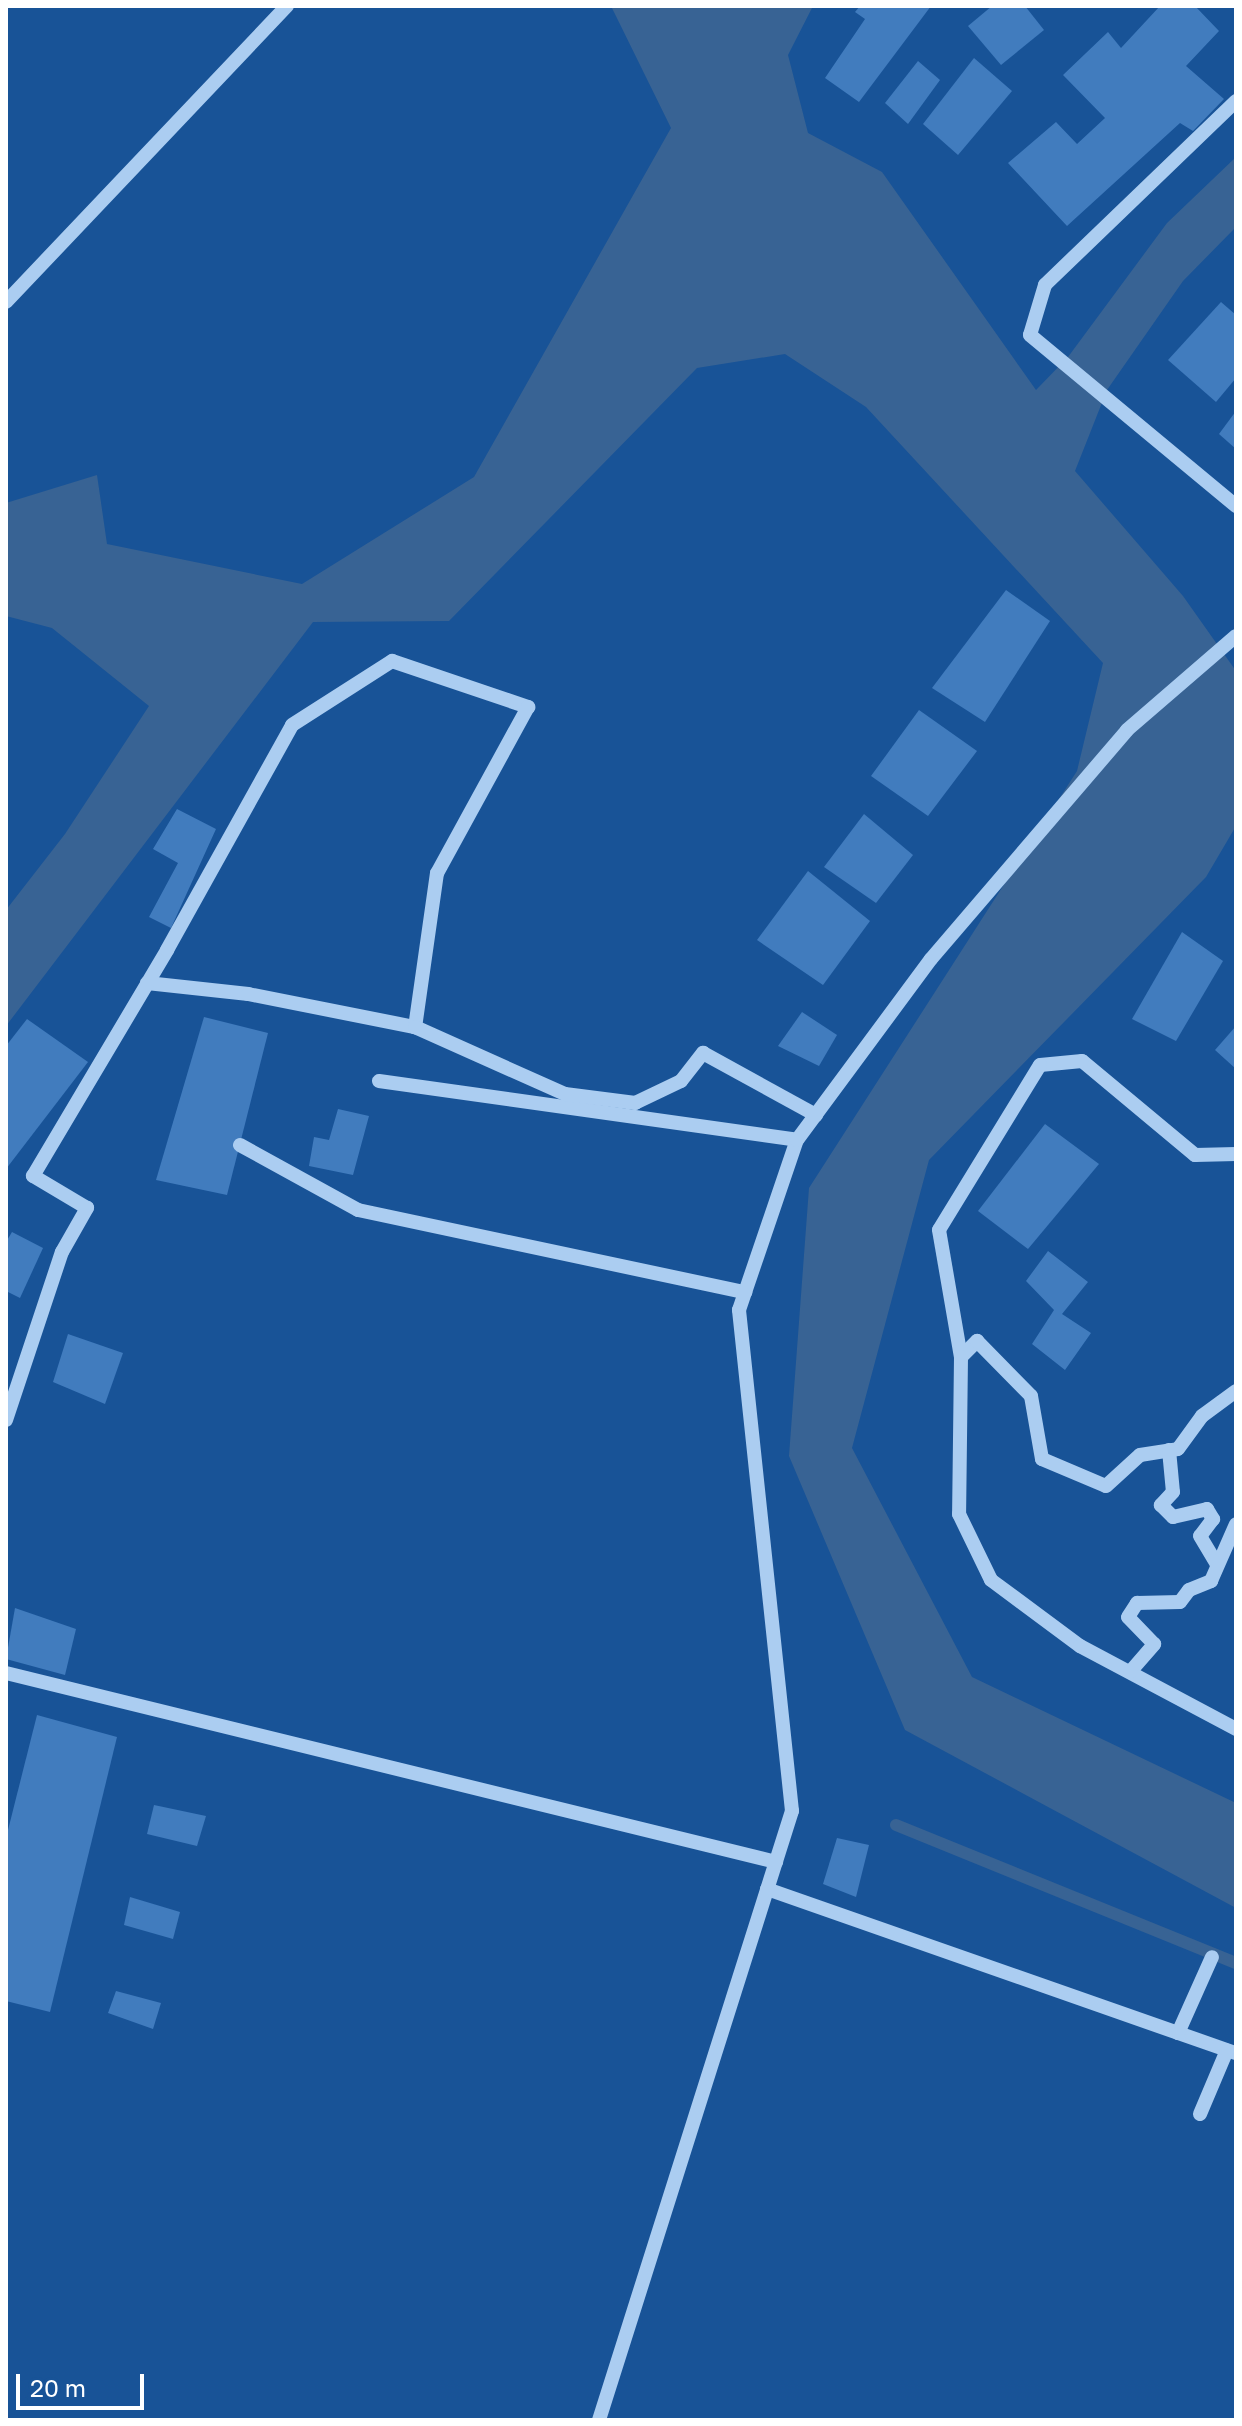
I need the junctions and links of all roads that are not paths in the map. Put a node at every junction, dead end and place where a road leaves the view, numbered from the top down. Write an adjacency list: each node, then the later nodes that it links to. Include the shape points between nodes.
1 (287, 6): 3 (street)
2 (1236, 101): 4 (street, via 1045,285 1030,335)
3 (6, 302)
4 (1236, 506)
5 (1236, 636): 9 (street, via 1127,730 931,959)
6 (147, 983): 7 (street, via 248,994); 7 (street, via 292,725 392,661 528,707 437,873); 16 (street, via 33,1176 87,1208 62,1252)
7 (415, 1027): 9 (street, via 565,1094 635,1103 681,1081 703,1053)
8 (379, 1081): 10 (street)
9 (816, 1115): 10 (street)
10 (797, 1140): 13 (street)
11 (240, 1145): 13 (street, via 358,1210)
12 (1236, 1154): 14 (street, via 1195,1155 1082,1061 1040,1065 939,1230)
13 (745, 1292): 23 (street, via 739,1310 792,1811)
14 (961, 1357): 17 (street, via 977,1341 1031,1396 1042,1459 1106,1486 1140,1455); 20 (street, via 959,1514 991,1580 1080,1646)
15 (1236, 1391): 17 (street, via 1202,1416 1178,1449)
16 (6, 1420)
17 (1169, 1450): 19 (street, via 1173,1492 1161,1505 1173,1517 1207,1509 1213,1519 1200,1536)
18 (1236, 1524): 19 (street)
19 (1217, 1564): 20 (street, via 1211,1581 1189,1590 1180,1602 1137,1603 1128,1617 1154,1644)
20 (1130, 1672): 22 (street)
21 (6, 1673): 23 (street)
22 (1236, 1729)
23 (776, 1862): 24 (street)
24 (767, 1889): 26 (street); 29 (street)
25 (1212, 1957): 26 (street)
26 (1178, 2033): 27 (street)
27 (1232, 2052): 28 (street)
28 (1200, 2114)
29 (599, 2420)

